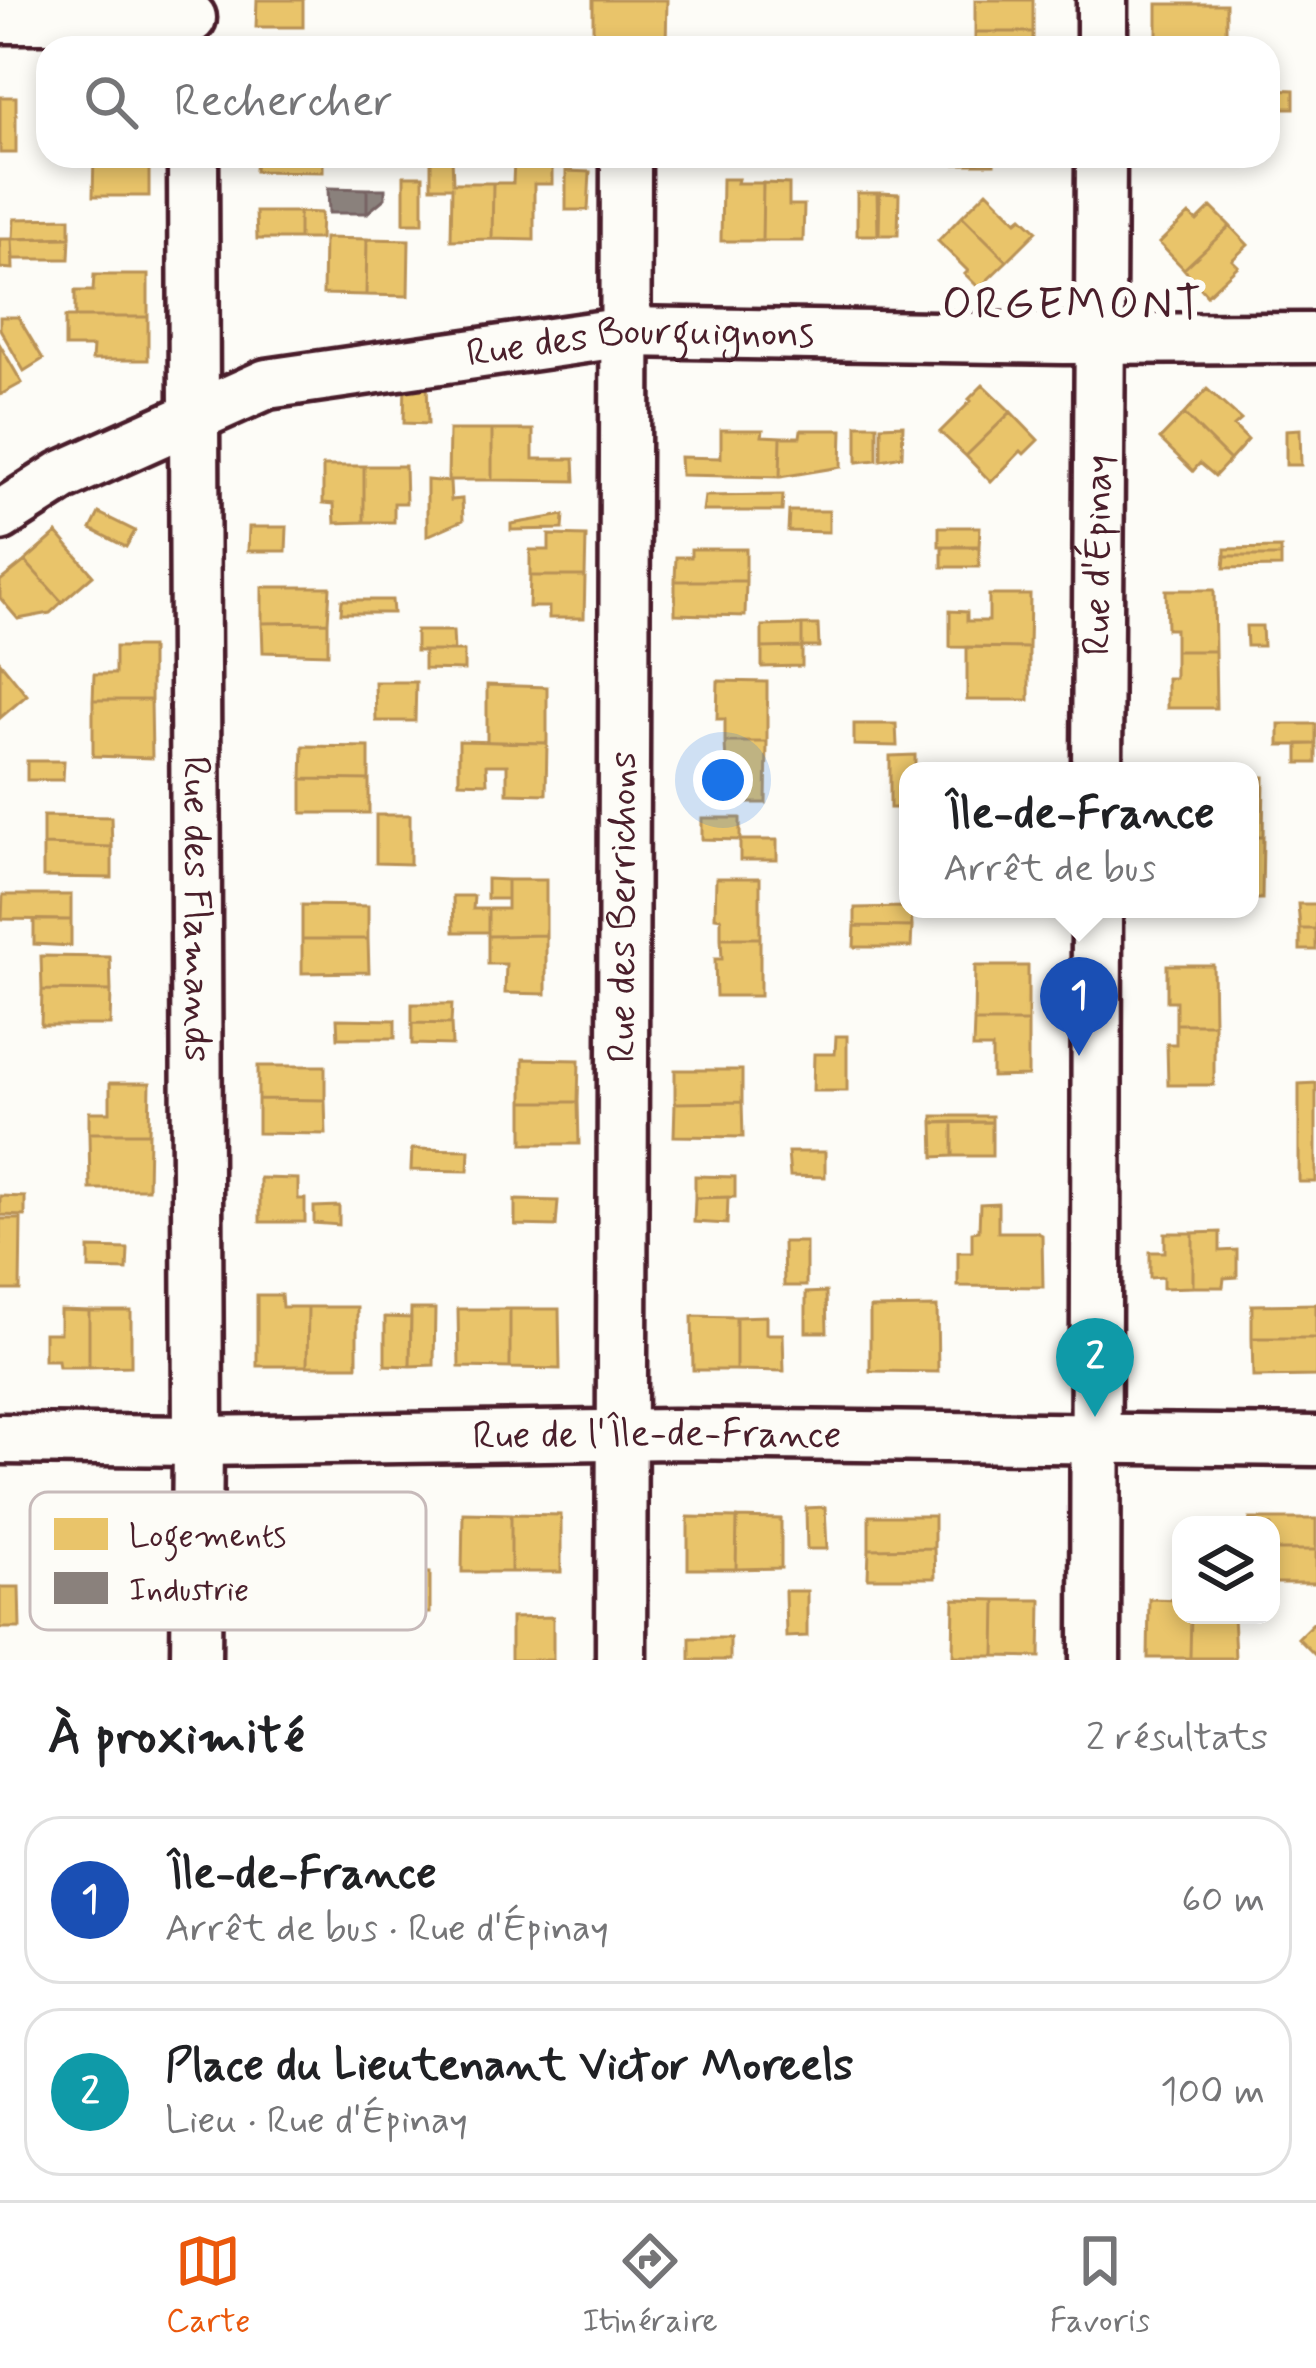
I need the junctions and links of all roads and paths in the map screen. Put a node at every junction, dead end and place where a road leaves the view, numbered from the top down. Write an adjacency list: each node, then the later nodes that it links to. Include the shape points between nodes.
1 (1102, 0): 4 (street)
2 (0, 18): 3 (street)
3 (191, 22)
4 (1102, 36)
5 (193, 168): 11 (street, Rue des Flamands)
6 (626, 168): 8 (street, Rue des Berrichons)
7 (1101, 168): 10 (street, Rue d'Épinay)
8 (626, 332): 10 (street, Rue des Bourguignons); 11 (street, Rue des Bourguignons, via 267,384); 15 (street, Rue des Berrichons)
9 (1316, 338): 10 (street, Rue des Bourguignons)
10 (1099, 339): 13 (street, Rue d'Épinay)
11 (195, 416): 12 (street, Rue des Bourguignons, via 62,476); 18 (street, Rue des Flamands)
12 (0, 516)
13 (1097, 762)
14 (1097, 918): 16 (street)
15 (622, 1434): 16 (street, Rue de l'Île-de-France); 18 (street, Rue de l'Île-de-France); 23 (street, Rue des Berrichons)
16 (1096, 1438): 19 (street, Rue de l'Île-de-France); 24 (street)
17 (0, 1439): 18 (street, Rue de l'Île-de-France)
18 (198, 1441): 20 (street, Rue des Flamands)
19 (1316, 1441)
20 (198, 1492)
21 (196, 1630): 22 (street, Rue des Flamands)
22 (196, 1660)
23 (621, 1660)
24 (1094, 1660)

